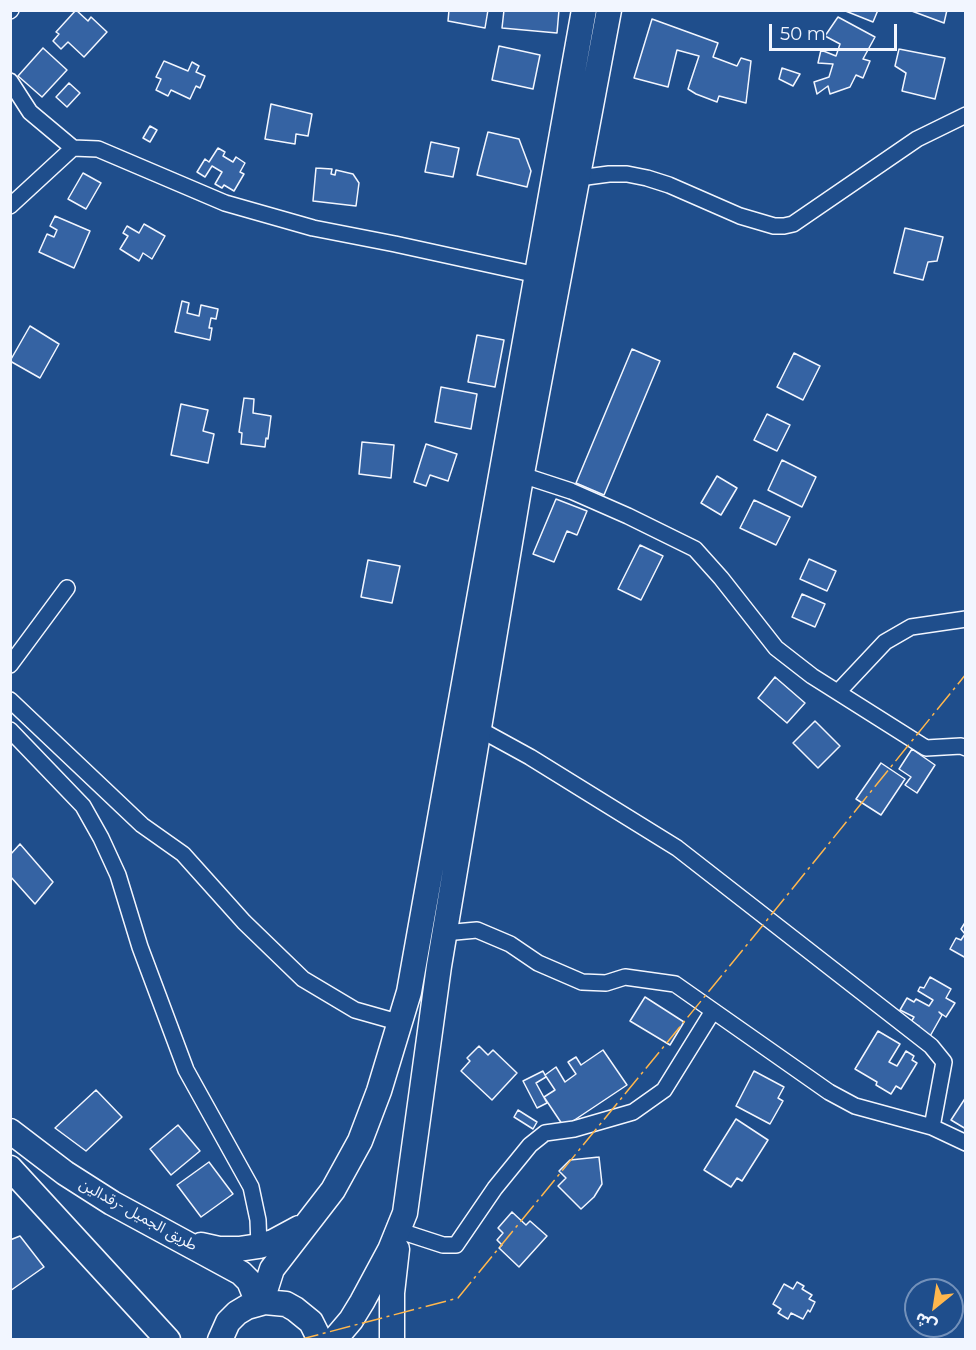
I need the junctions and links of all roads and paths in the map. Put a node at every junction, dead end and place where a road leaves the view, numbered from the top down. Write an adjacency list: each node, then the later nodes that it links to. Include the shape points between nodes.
1 (584, 10): 8 (main road)
2 (609, 10): 6 (main road)
3 (10, 81): 5 (street, via 30,112)
4 (966, 114): 6 (street, via 917,139 793,224 784,226 740,216 647,178 627,174)
5 (73, 148): 7 (street); 8 (street, via 98,148 225,203 313,228)
6 (579, 178): 9 (main road)
7 (10, 206)
8 (537, 275): 19 (main road)
9 (522, 475): 13 (street, via 580,495 695,549 776,648); 16 (main road)
10 (67, 588): 12 (street)
11 (966, 619): 13 (street, via 911,627 885,642)
12 (10, 665)
13 (837, 692): 17 (street, via 926,748)
14 (10, 700): 21 (street, via 142,825 183,854 244,922 303,979 355,1010)
15 (10, 729): 29 (street, via 83,806 101,838 118,875 186,1070 251,1187)
16 (478, 729): 18 (main road); 22 (street, via 677,848 931,1046 944,1062)
17 (966, 748)
18 (444, 933): 19 (main road); 20 (street, via 477,930 582,982 606,983 625,977 675,984)
19 (427, 964): 21 (main road); 27 (main road)
20 (713, 1011): 22 (street, via 855,1106); 27 (street, via 664,1090 633,1112 545,1133 495,1188 456,1245 443,1245)
21 (401, 1023): 26 (main road, via 360,1141)
22 (932, 1127): 24 (street)
23 (10, 1131): 28 (main road, طريق الجميل -رقدالين, via 112,1203)
24 (966, 1143)
25 (10, 1168): 31 (main road)
26 (313, 1217): 29 (main road, via 286,1236); 30 (main road, via 272,1269)
27 (402, 1222): 34 (main road, via 362,1302); 35 (main road, via 392,1293)
28 (179, 1238): 29 (main road, via 219,1249); 30 (main road, طريق الجميل -رقدالين, via 241,1273)
29 (259, 1246)
30 (262, 1303): 32 (main road, via 237,1313); 33 (main road, via 286,1304 295,1309 311,1322)
31 (168, 1340)
32 (220, 1340)
33 (320, 1340)
34 (334, 1340)
35 (392, 1340)

